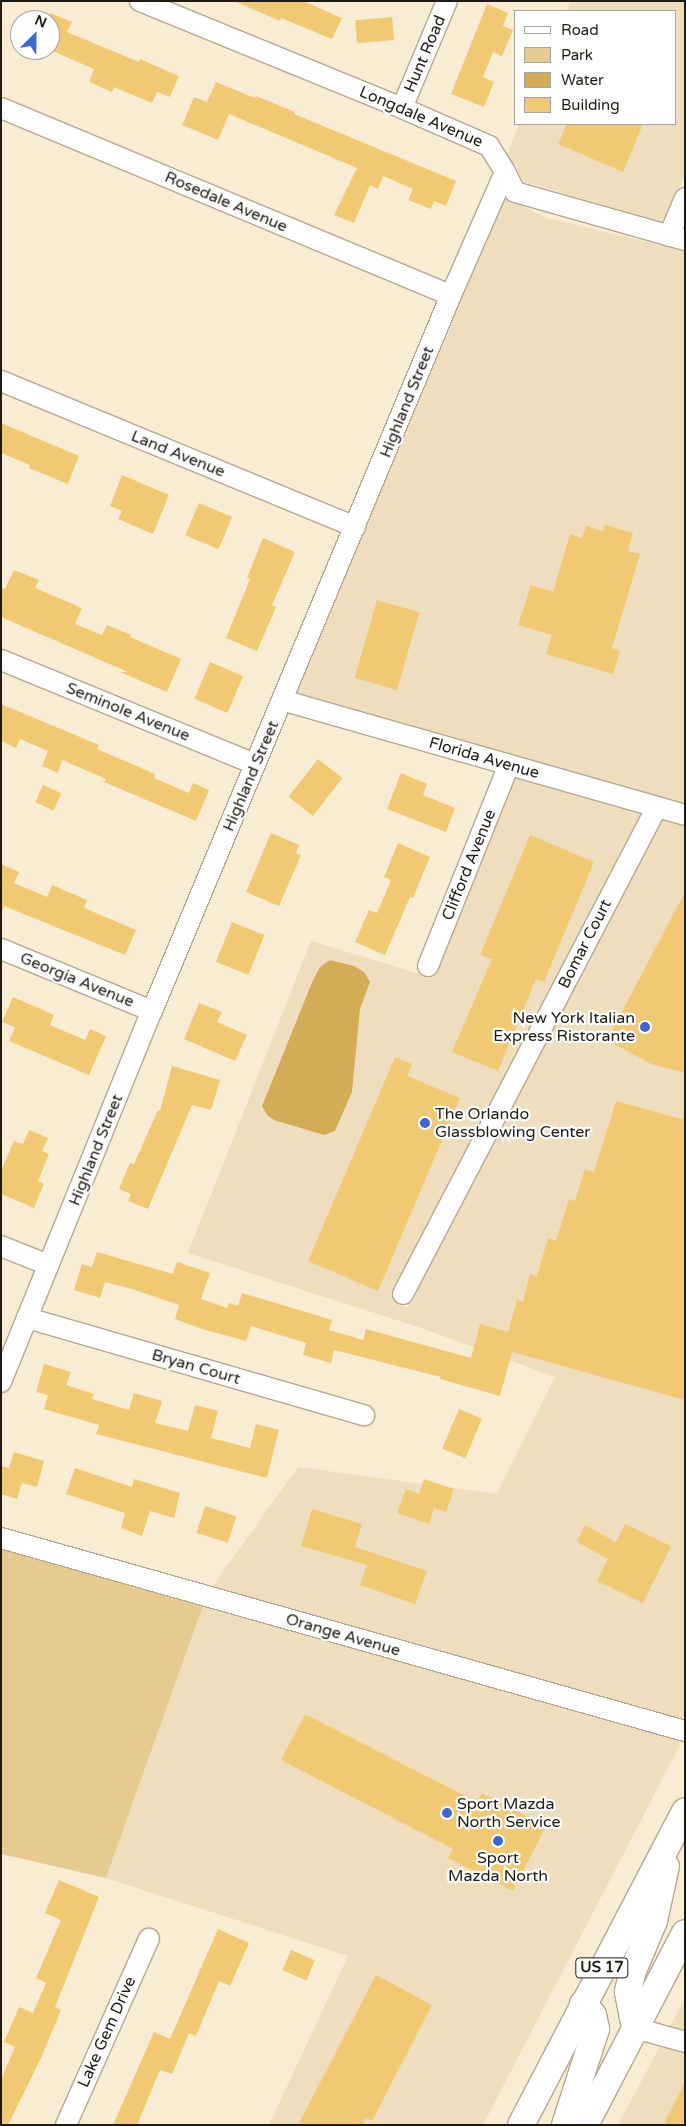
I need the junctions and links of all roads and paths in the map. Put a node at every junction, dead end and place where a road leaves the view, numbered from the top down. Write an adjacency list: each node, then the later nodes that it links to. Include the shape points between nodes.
1 (140, 1): 4 (street, Longdale Avenue)
2 (447, 1): 4 (street, Hunt Road)
3 (1, 108): 8 (street, Rosedale Avenue)
4 (402, 108): 5 (street, Longdale Avenue, via 489,146)
5 (506, 172): 7 (street, Longdale Avenue, via 515,192); 8 (street, Highland Street)
6 (685, 198): 7 (street)
7 (677, 238)
8 (451, 295): 10 (street, Highland Street)
9 (1, 381): 10 (street, Land Avenue)
10 (355, 528): 12 (street, Highland Street)
11 (1, 660): 13 (street, Seminole Avenue)
12 (282, 700): 13 (street, Highland Street); 14 (street, Florida Avenue)
13 (255, 764): 19 (street, Highland Street)
14 (509, 765): 15 (street, Florida Avenue); 18 (street, Clifford Avenue)
15 (657, 807): 16 (street, Florida Avenue); 22 (street, Bomar Court)
16 (685, 815)
17 (1, 949): 19 (street, Georgia Avenue)
18 (428, 966)
19 (152, 1011): 21 (street, Highland Street)
20 (1, 1246): 21 (street)
21 (48, 1265): 23 (street, Highland Street)
22 (403, 1294)
23 (27, 1318): 24 (street, Highland Street); 25 (street, Bryan Court)
24 (1, 1382)
25 (364, 1415)
26 (1, 1538): 27 (street, Orange Avenue)
27 (685, 1731)
28 (685, 1811): 29 (main road, US 17)
29 (672, 1836): 32 (main road, US 17); 33 (main road, via 654,1921 632,1973 628,1992)
30 (685, 1933): 33 (main road)
31 (149, 1939): 35 (street, Lake Gem Drive)
32 (583, 2004): 36 (main road, US 17); 37 (main road, via 593,2014 596,2029)
33 (635, 2028): 34 (street); 38 (main road)
34 (685, 2042)
35 (66, 2125)
36 (521, 2125)
37 (564, 2125)
38 (585, 2125)

